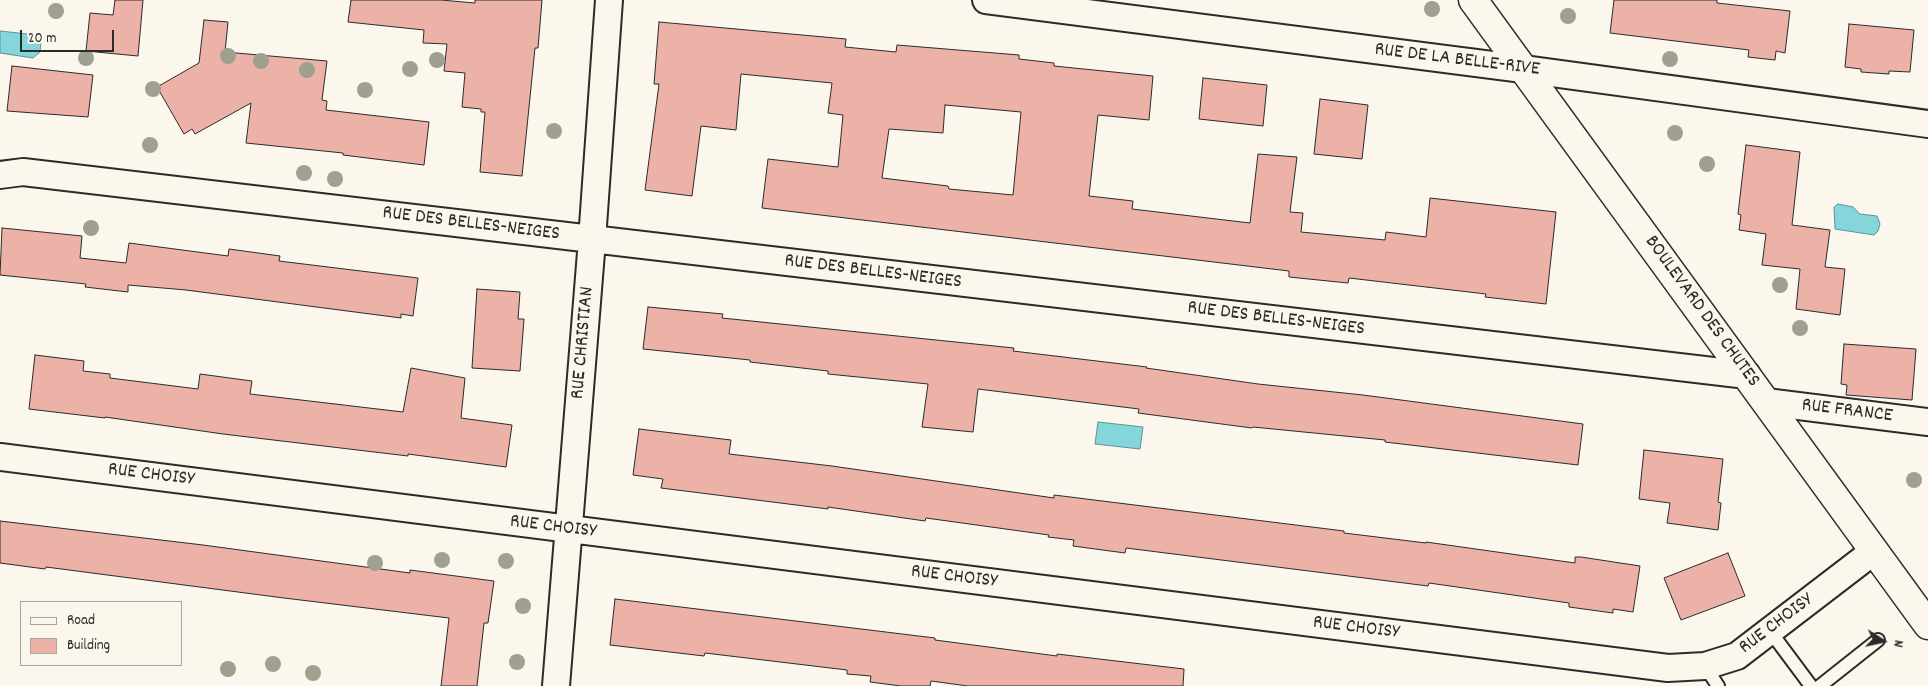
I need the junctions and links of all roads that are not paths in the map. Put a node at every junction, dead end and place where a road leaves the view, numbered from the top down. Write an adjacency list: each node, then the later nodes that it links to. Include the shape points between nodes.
1 (609, 0): 7 (street, RUE CHRISTIAN)
2 (986, 0): 4 (street, RUE DE LA BELLE-RIVE)
3 (1473, 0): 4 (street, BOULEVARD DES CHUTES)
4 (1523, 69): 5 (street, RUE DE LA BELLE-RIVE); 8 (street, BOULEVARD DES CHUTES)
5 (1928, 124)
6 (0, 175): 7 (street, RUE DES BELLES-NEIGES, via 23,172)
7 (592, 240): 8 (street, RUE DES BELLES-NEIGES); 12 (street, RUE CHRISTIAN)
8 (1747, 375): 9 (street, BOULEVARD DES CHUTES)
9 (1766, 402): 10 (street, RUE FRANCE); 13 (street, BOULEVARD DES CHUTES)
10 (1928, 422)
11 (0, 457): 12 (street, RUE CHOISY)
12 (568, 530): 17 (street, RUE CHOISY); 18 (street, RUE CHRISTIAN)
13 (1874, 551): 14 (street, BOULEVARD DES CHUTES); 15 (street, RUE CHOISY)
14 (1928, 625)
15 (1770, 631): 17 (street, RUE CHOISY); 19 (lane)
16 (1878, 640): 20 (lane)
17 (1712, 676)
18 (556, 686)
19 (1811, 686)
20 (1820, 686)

